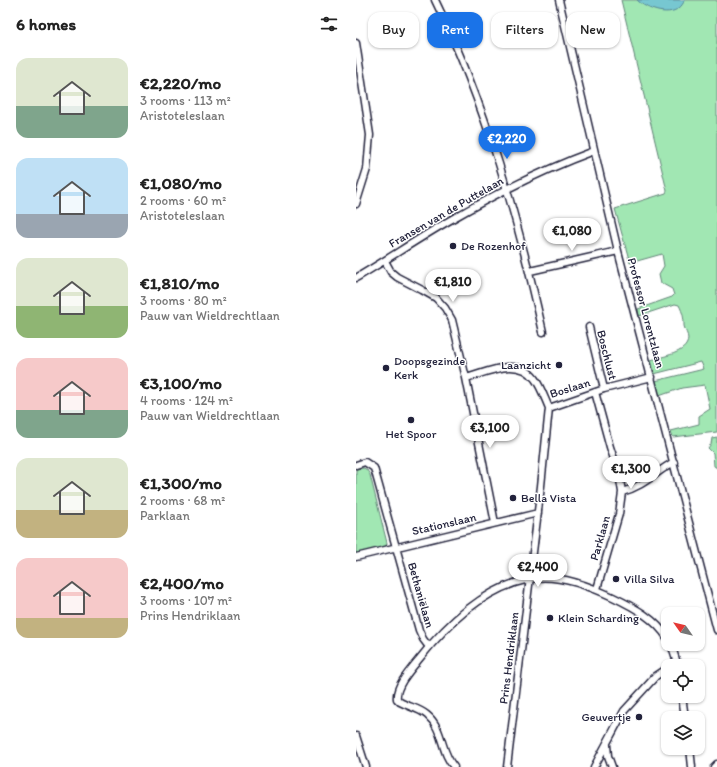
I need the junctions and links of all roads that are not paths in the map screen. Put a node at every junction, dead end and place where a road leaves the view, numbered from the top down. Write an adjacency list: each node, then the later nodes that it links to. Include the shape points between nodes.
1 (435, 0): 5 (street, via 481,111)
2 (559, 0): 4 (street, Professor Lorentzlaan)
3 (356, 43): 6 (street, via 370,135 367,169)
4 (594, 151): 5 (street, Fransen van de Puttelaan, via 566,161); 7 (street, Professor Lorentzlaan)
5 (507, 189): 8 (street, Fransen van de Puttelaan, via 452,219); 9 (street)
6 (356, 204)
7 (618, 251): 9 (street); 13 (street, Professor Lorentzlaan)
8 (385, 261): 10 (street, Fransen van de Puttelaan); 14 (street, via 397,277 431,296 445,308 452,320)
9 (530, 271): 12 (street)
10 (356, 278)
11 (589, 327): 15 (street, Boschlust)
12 (544, 332)
13 (652, 376): 15 (street, Boslaan); 18 (street, Professor Lorentzlaan)
14 (466, 378): 17 (street, Boslaan, via 506,367 521,368 536,379); 22 (street)
15 (604, 388): 16 (street, Boslaan)
16 (595, 392): 17 (street, Boslaan); 20 (street, Parklaan)
17 (549, 408): 21 (street, Prins Hendriklaan)
18 (674, 462): 20 (street, via 648,481); 28 (street, Professor Lorentzlaan)
19 (356, 465): 23 (street, Bethaniëlaan, via 365,462 374,468)
20 (622, 492): 26 (street, Parklaan, via 619,514)
21 (538, 513): 22 (street, Stationslaan); 25 (street, Prins Hendriklaan)
22 (495, 523): 23 (street, Stationslaan)
23 (395, 547): 24 (street, Stationslaan); 29 (street, Bethaniëlaan, via 422,639)
24 (356, 557)
25 (530, 579): 26 (street, via 551,578); 29 (street, via 504,588 476,604 454,621); 37 (street, Prins Hendriklaan)
26 (597, 589): 27 (street, via 635,608)
27 (661, 628)
28 (717, 630)
29 (429, 647): 36 (street, via 402,684 397,699 429,716)
30 (661, 673): 32 (street, via 624,711)
31 (356, 736): 35 (street)
32 (607, 745): 38 (street); 39 (street)
33 (691, 755): 40 (street)
34 (717, 764): 41 (street)
35 (366, 767)
36 (454, 767)
37 (507, 767)
38 (594, 767)
39 (612, 767)
40 (692, 767)
41 (714, 767)

